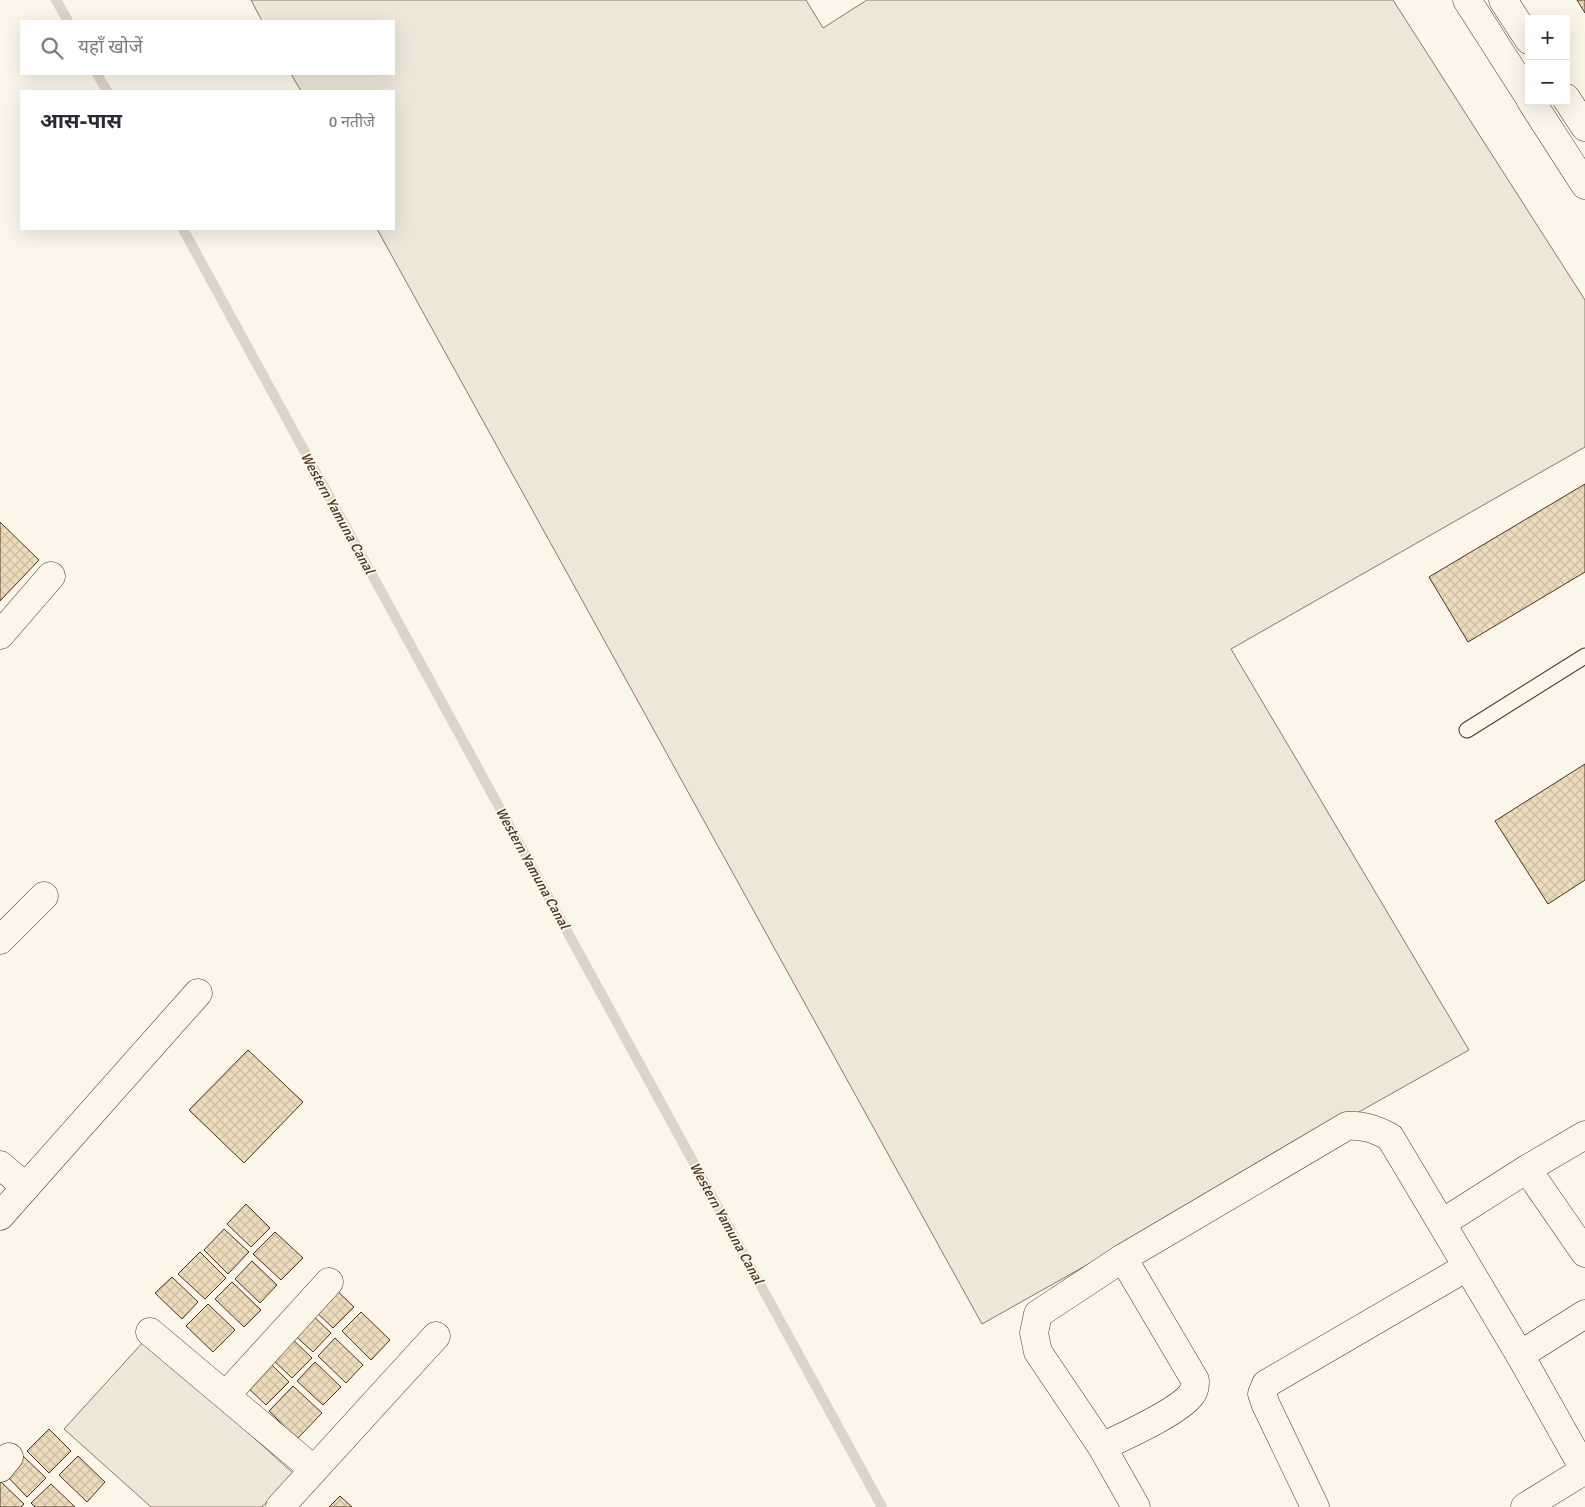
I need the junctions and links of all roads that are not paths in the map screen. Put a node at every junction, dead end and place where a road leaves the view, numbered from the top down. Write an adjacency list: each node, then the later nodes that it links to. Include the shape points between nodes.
1 (1503, 0): 3 (street)
2 (1473, 2): 4 (street)
3 (1525, 34)
4 (1525, 90)
5 (1570, 104): 7 (street)
6 (1535, 105): 8 (street)
7 (1585, 127)
8 (1585, 185)
9 (51, 576): 10 (street)
10 (0, 635)
11 (1585, 656): 12 (lane)
12 (1467, 730)
13 (44, 896): 14 (street)
14 (0, 940)
15 (198, 993): 19 (street)
16 (1585, 1135): 18 (street)
17 (0, 1164): 19 (street)
18 (1527, 1169): 21 (street); 22 (street)
19 (26, 1187): 20 (street)
20 (0, 1216)
21 (1442, 1223): 23 (street, via 1390,1137 1373,1128 1347,1126); 24 (street)
22 (1585, 1253)
23 (1123, 1258): 31 (street, via 1038,1314 1034,1334 1038,1352); 31 (street, via 1195,1380 1195,1388 1181,1405)
24 (1468, 1267): 29 (street); 36 (street, via 1266,1384 1262,1394 1266,1405)
25 (329, 1282): 30 (street)
26 (1585, 1314): 29 (street)
27 (150, 1332): 30 (street)
28 (436, 1336): 32 (street)
29 (1520, 1355): 33 (street)
30 (226, 1395): 32 (street)
31 (1102, 1447): 35 (street)
32 (313, 1469): 34 (street)
33 (1585, 1471): 37 (street)
34 (280, 1507)
35 (1136, 1507)
36 (1314, 1507)
37 (1525, 1507)

